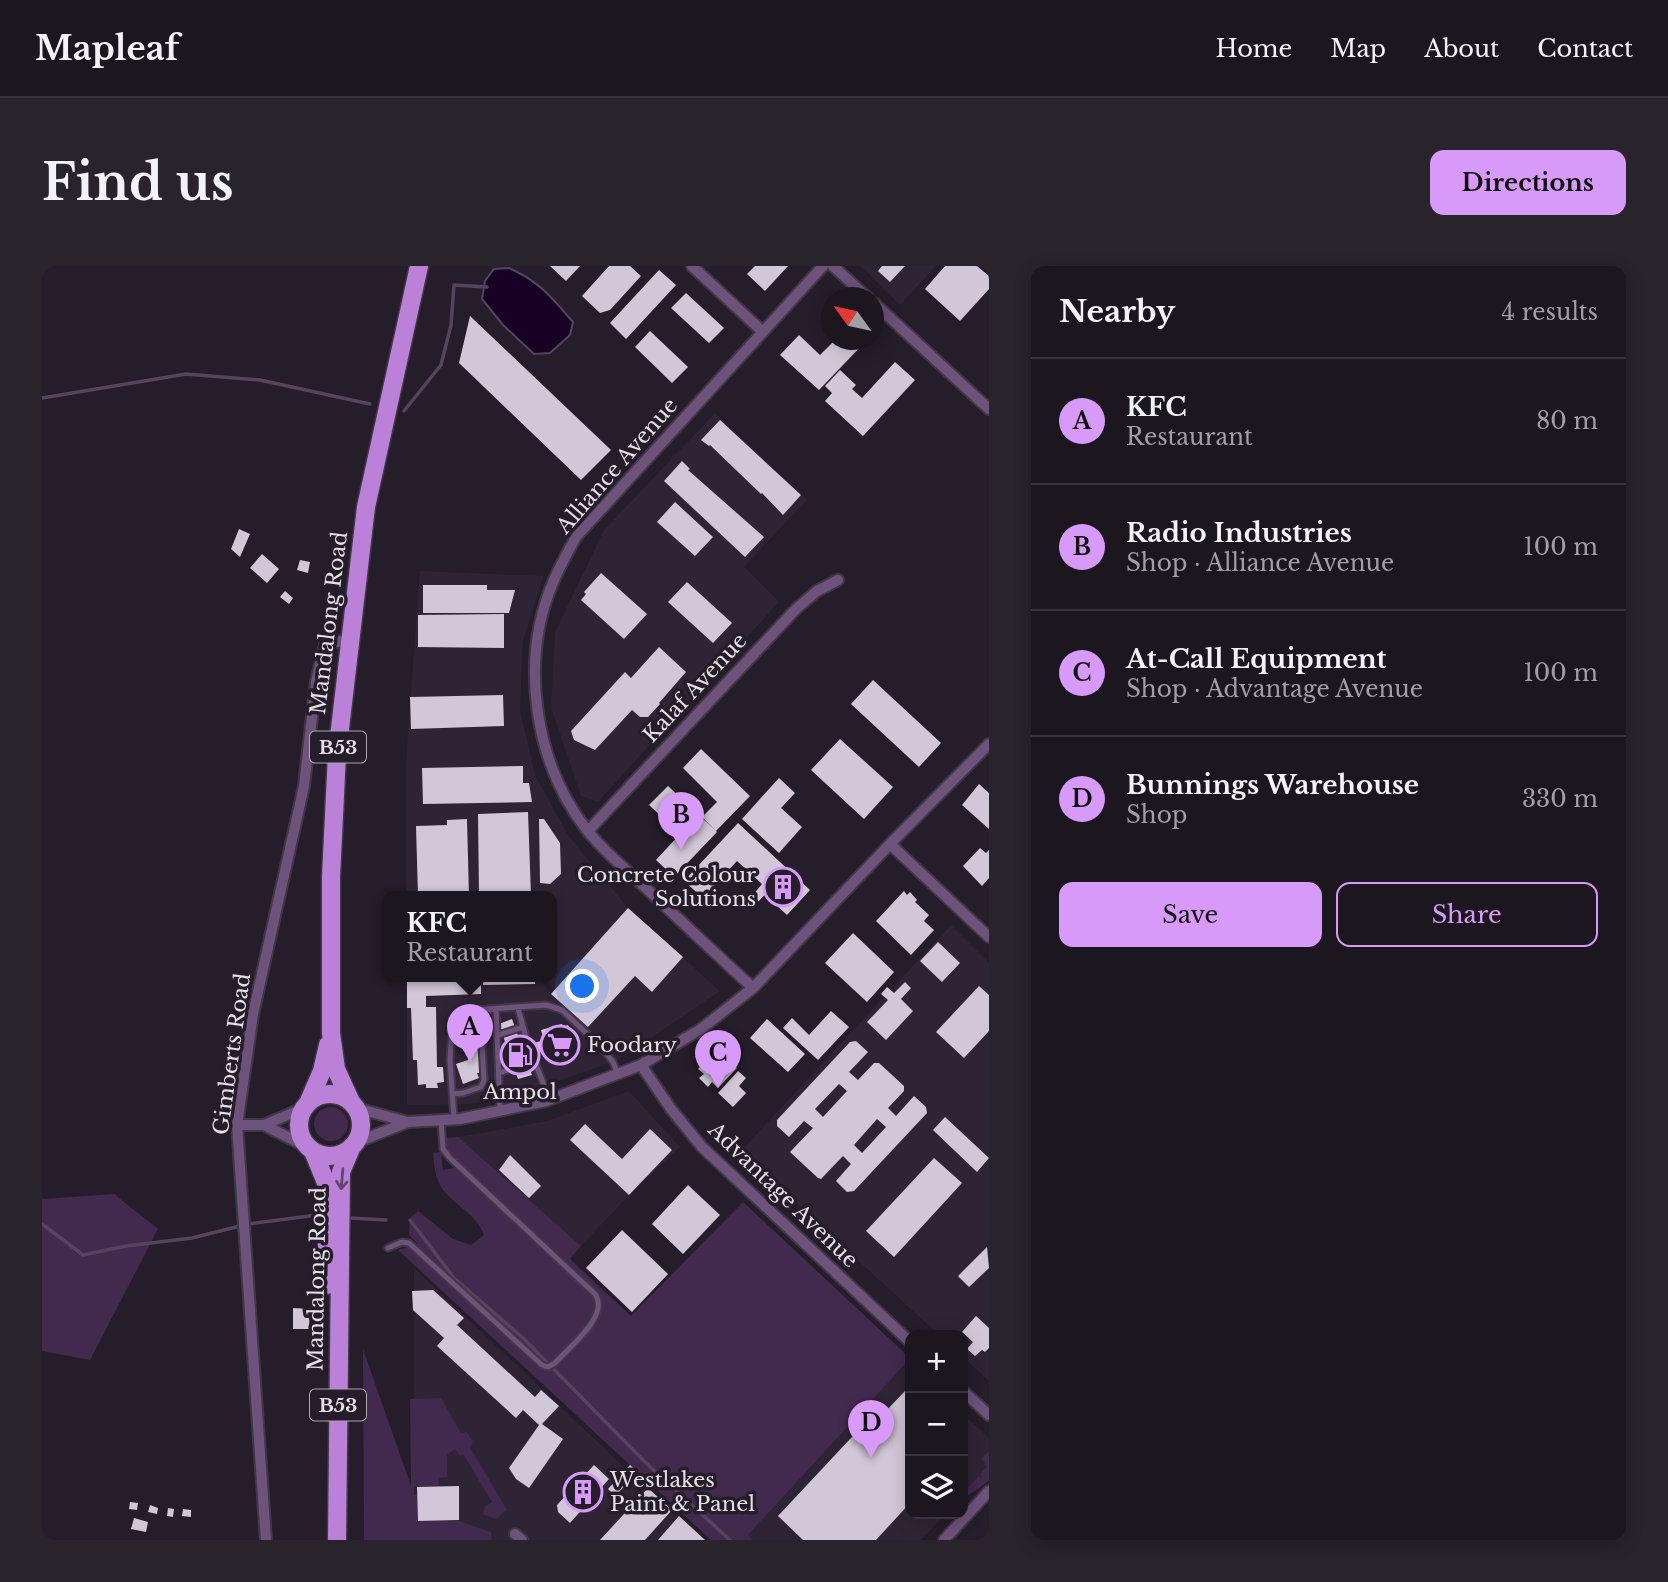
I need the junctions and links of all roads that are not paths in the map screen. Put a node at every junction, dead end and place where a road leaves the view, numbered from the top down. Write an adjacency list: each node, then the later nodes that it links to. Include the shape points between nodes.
1 (419, 266): 10 (main road, Mandalong Road / B53, via 366,504)
2 (692, 266): 7 (street)
3 (822, 266): 7 (street, Alliance Avenue)
4 (833, 266): 5 (street)
5 (856, 287)
6 (884, 313): 8 (street)
7 (762, 331): 12 (street, Alliance Avenue, via 576,537 553,582 539,632 535,672 538,721 570,807)
8 (989, 409)
9 (838, 580): 12 (street, Kalaf Avenue, via 796,609)
10 (349, 640): 20 (main road, Mandalong Road / B53, via 331,877); 36 (street, Gimberts Road, via 325,644 316,682 304,786 253,1014)
11 (989, 744): 13 (street)
12 (587, 831): 15 (street, Alliance Avenue)
13 (890, 844): 14 (street); 15 (street)
14 (989, 937)
15 (753, 988): 25 (street, via 701,1029)
16 (518, 1008): 17 (lane); 19 (lane); 27 (lane, via 545,1005 562,1010 601,1047)
17 (496, 1009): 18 (lane); 21 (lane)
18 (480, 1010): 28 (lane, via 459,1011 452,1019); 28 (lane, via 484,1080 481,1087)
19 (523, 1027): 21 (lane); 22 (lane)
20 (331, 1033): 30 (main road, Mandalong Road / B53); 31 (main road, Mandalong Road / B53, via 336,1069)
21 (498, 1035): 23 (lane)
22 (528, 1045): 23 (lane); 24 (lane)
23 (499, 1054): 26 (lane)
24 (535, 1062): 26 (lane); 29 (lane)
25 (641, 1065): 27 (street); 41 (street, Advantage Avenue, via 702,1147)
26 (499, 1073): 32 (lane)
27 (618, 1074): 29 (street)
28 (452, 1094): 33 (lane)
29 (550, 1100): 32 (street)
30 (307, 1105): 31 (main road, via 316,1097 332,1094); 37 (street, Gimberts Road); 39 (main road, B53, via 299,1124)
31 (353, 1105): 35 (street); 38 (main road, B53, via 361,1125)
32 (500, 1110): 33 (street)
33 (454, 1119): 34 (street)
34 (441, 1120): 35 (street); 40 (lane, via 443,1149 450,1158 595,1294 599,1312 555,1363 542,1366 409,1243)
35 (408, 1122): 38 (street)
36 (237, 1125): 37 (street); 45 (street, Gimberts Road)
37 (264, 1125): 39 (street, Gimberts Road)
38 (353, 1145): 39 (main road, via 336,1155); 47 (main road, Mandalong Road / B53, one-way to 47, via 341,1172)
39 (311, 1149): 46 (main road, Mandalong Road / B53, via 327,1185)
40 (388, 1248)
41 (905, 1337)
42 (965, 1393): 43 (street)
43 (989, 1415)
44 (989, 1491): 48 (street)
45 (266, 1540)
46 (328, 1540)
47 (337, 1540)
48 (944, 1540)

